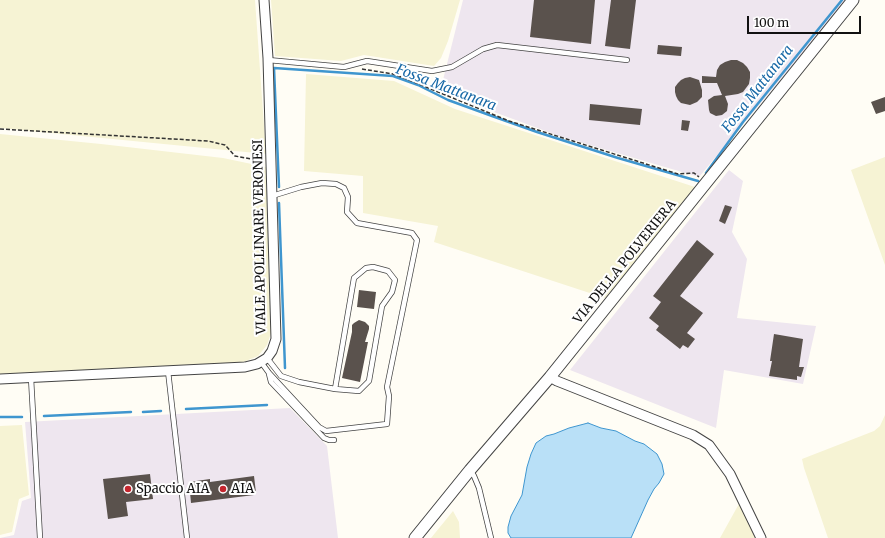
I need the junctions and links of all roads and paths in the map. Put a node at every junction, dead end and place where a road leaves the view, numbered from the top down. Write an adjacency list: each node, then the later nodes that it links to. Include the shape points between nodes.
1 (264, 0): 3 (street, VIALE APOLLINARE VERONESI)
2 (853, 0): 8 (street, VIA DELLA POLVERIERA)
3 (268, 60): 5 (lane); 7 (street, VIALE APOLLINARE VERONESI)
4 (627, 60): 5 (lane, via 497,45 483,49 452,67 432,71 367,61)
5 (344, 66): 8 (path, via 392,74 509,121 678,174 694,173)
6 (0, 129): 7 (path, via 208,141 225,145 235,156)
7 (271, 160): 9 (street, VIALE APOLLINARE VERONESI)
8 (707, 182): 13 (street, VIA DELLA POLVERIERA)
9 (272, 196): 10 (street, VIALE APOLLINARE VERONESI, via 276,339 272,351); 12 (lane, via 322,183 336,184 344,188 348,197 347,212 357,224 412,233 417,240 387,387 387,424 326,431 319,427)
10 (264, 360): 11 (street, via 245,368); 12 (lane); 16 (lane, via 281,376)
11 (168, 371): 14 (street); 20 (lane)
12 (269, 373): 17 (lane, via 271,382 324,438)
13 (550, 377): 18 (street, VIA DELLA POLVERIERA); 23 (street, via 693,435 709,445 730,474)
14 (31, 378): 15 (street); 19 (lane)
15 (0, 379)
16 (335, 389): 16 (lane, via 359,391 369,381 382,306 392,292 395,280 388,271 366,268 354,278)
17 (334, 440)
18 (470, 470): 21 (street, VIA DELLA POLVERIERA); 22 (lane, via 479,488)
19 (40, 538)
20 (187, 538)
21 (415, 538)
22 (491, 538)
23 (761, 538)

